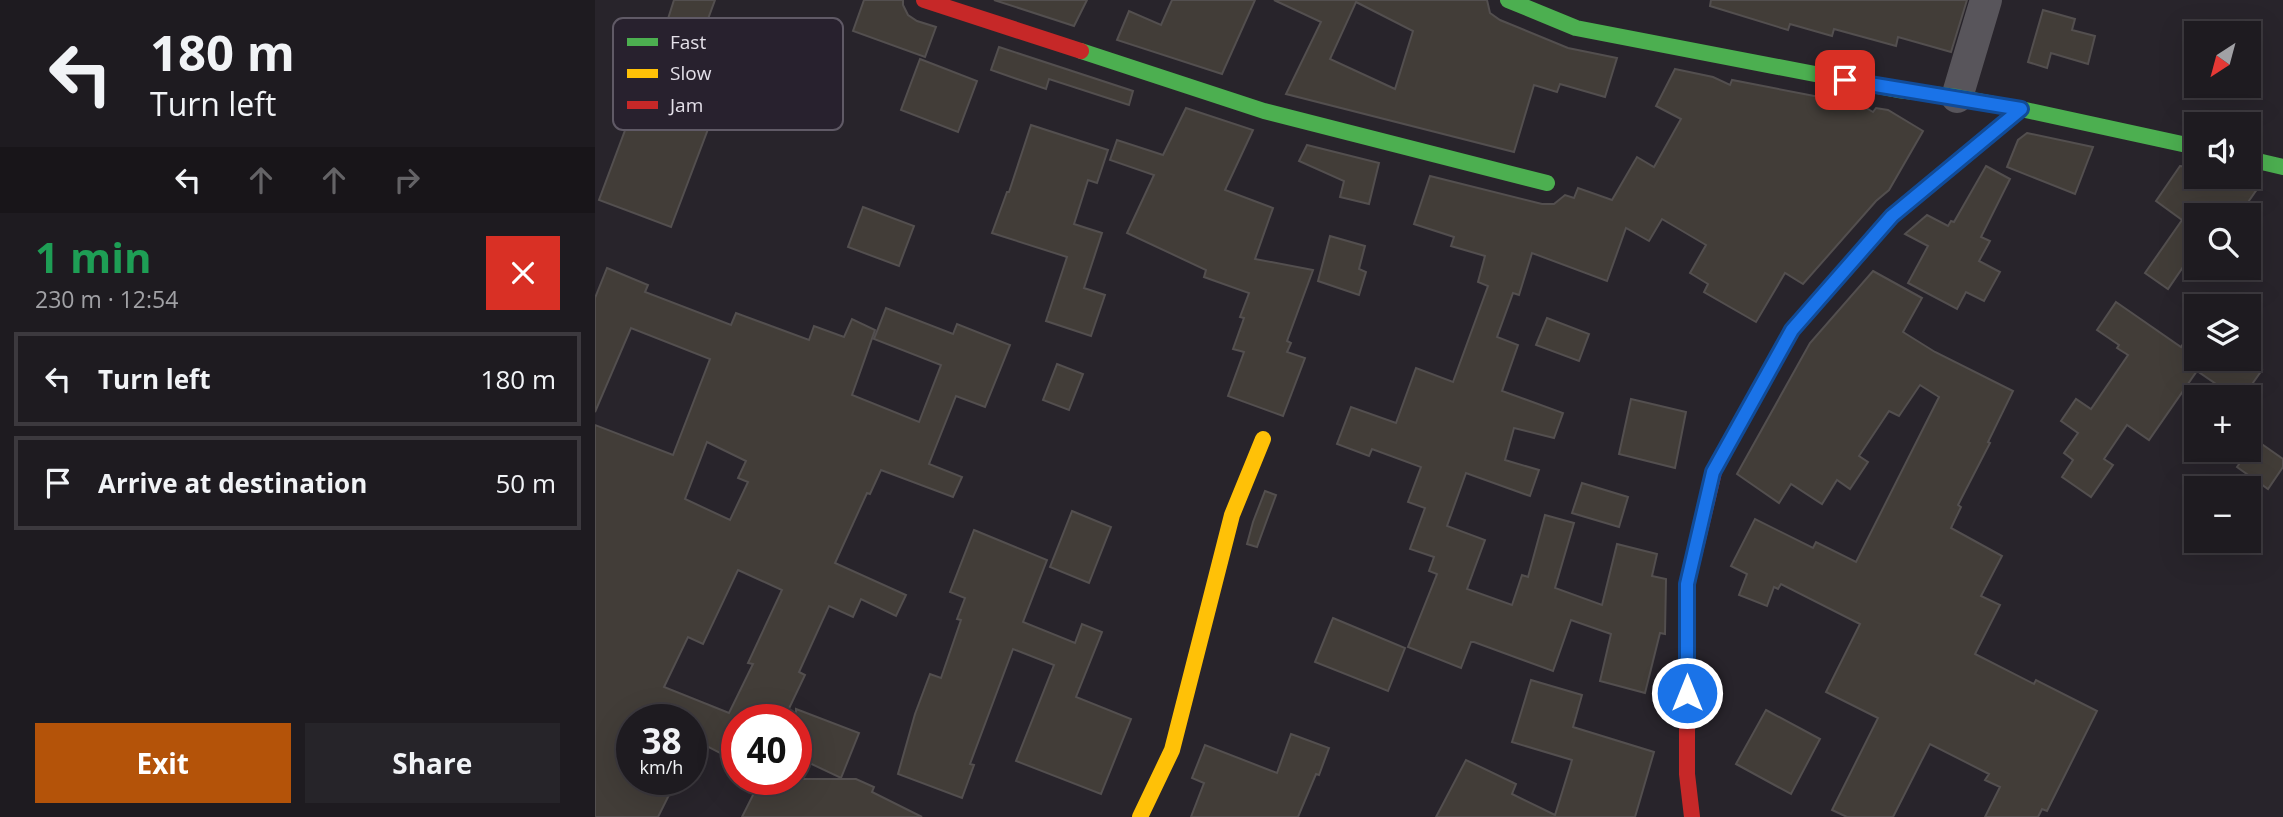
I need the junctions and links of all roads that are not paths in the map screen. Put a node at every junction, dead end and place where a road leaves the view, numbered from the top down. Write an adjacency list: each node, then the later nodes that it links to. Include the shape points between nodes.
1 (924, 0): 9 (street, via 1264,111)
2 (1508, 0): 4 (street, via 1576,28 1898,90)
3 (1986, 0): 4 (street)
4 (1957, 97): 5 (street)
5 (2021, 109): 6 (street); 12 (street, via 1892,216 1792,330 1713,472 1687,584 1687,774)
6 (2184, 144)
7 (2261, 162): 8 (street)
8 (2283, 167)
9 (1547, 183)
10 (1263, 439): 11 (street, via 1232,515 1171,750)
11 (1140, 817)
12 (1692, 817)

